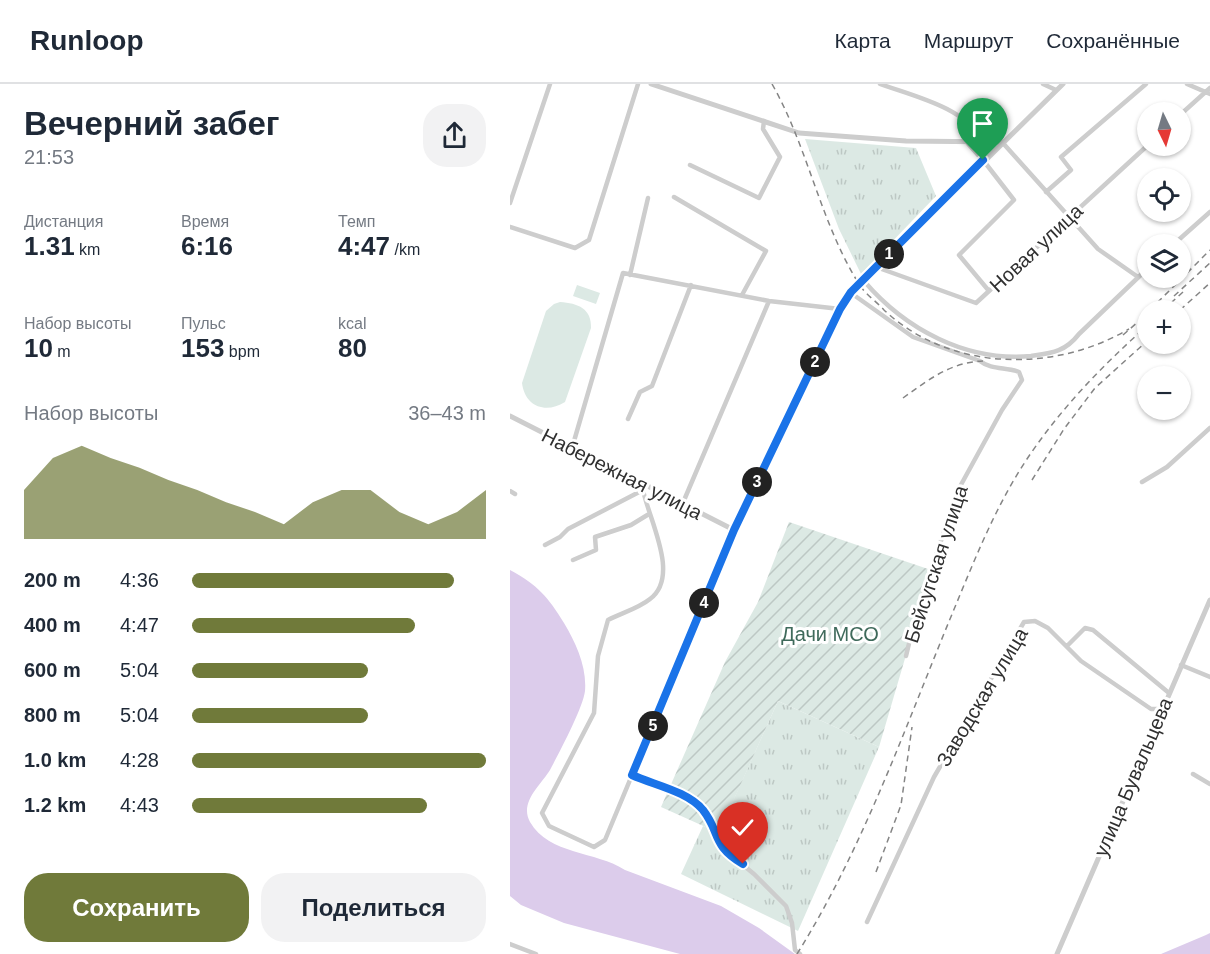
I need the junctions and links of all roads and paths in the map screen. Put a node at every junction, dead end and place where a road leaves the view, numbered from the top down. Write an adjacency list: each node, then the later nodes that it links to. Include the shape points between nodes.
1 (550, 84): 22 (street)
2 (638, 84): 25 (street, via 590,240 575,248)
3 (651, 84): 12 (street)
4 (880, 84): 14 (street, via 945,108 975,128)
5 (1043, 84): 9 (street)
6 (1063, 84): 9 (street)
7 (1146, 84): 19 (street, via 1061,157 1071,170)
8 (1187, 84): 10 (street)
9 (1056, 90): 15 (street)
10 (1209, 91): 11 (street)
11 (1191, 106)
12 (764, 121): 13 (street, via 820,137); 18 (street, via 763,129 780,157 759,198)
13 (966, 141): 14 (street); 17 (street)
14 (984, 141): 15 (street)
15 (1002, 142): 17 (street); 19 (street)
16 (1137, 155): 24 (street, Новая улица)
17 (983, 160): 27 (street); 33 (street, via 1014,200 959,255)
18 (690, 165)
19 (1046, 192): 24 (street)
20 (674, 196): 35 (street, via 766,251)
21 (648, 198): 28 (street)
22 (510, 203)
23 (1210, 212): 26 (street)
24 (1069, 217): 29 (street, via 1098,249); 33 (street, Новая улица)
25 (510, 226)
26 (1185, 234)
27 (876, 267): 31 (street); 33 (street, Новая улица, via 976,303)
28 (630, 274): 32 (street); 41 (street, via 622,273)
29 (1137, 276)
30 (1137, 278): 31 (street, via 1062,351 1001,357 976,353 929,334 888,306)
31 (864, 281): 34 (street)
32 (691, 285): 35 (street); 39 (street, via 652,386 640,392)
33 (989, 291)
34 (851, 292): 37 (street); 51 (street, Бейсугская улица, via 913,337 987,367 1019,372 1022,380 957,492)
35 (742, 295): 36 (street)
36 (769, 301): 37 (street); 44 (street)
37 (840, 309): 46 (street)
38 (510, 416): 41 (street, Набережная улица)
39 (628, 419)
40 (1210, 428): 42 (street, via 1167,467)
41 (572, 448): 43 (street, Набережная улица)
42 (1142, 482)
43 (642, 488): 44 (street, Набережная улица); 45 (street); 47 (street)
44 (682, 505): 46 (street, Набережная улица)
45 (649, 514): 48 (street, via 595,537 596,550); 57 (street, via 663,566 658,591 650,600 608,620 598,656 594,714 542,813 549,826 594,847 605,840)
46 (734, 530): 57 (street)
47 (545, 545)
48 (573, 560)
49 (1210, 600): 52 (street, улица Бувальцева)
50 (1067, 646): 54 (street, via 1085,628 1093,630); 55 (street, Заводская улица, via 1081,661 1151,709); 59 (street, Заводская улица, via 1048,628 1035,621 1024,622 934,777)
51 (906, 656)
52 (1182, 665): 53 (street); 54 (street, улица Бувальцева)
53 (1210, 677)
54 (1169, 693): 55 (street, улица Бувальцева)
55 (1162, 709): 63 (street, улица Бувальцева)
56 (1193, 774): 58 (street)
57 (632, 775): 62 (street, via 672,791 702,809 721,847 786,906 795,950)
58 (1210, 784)
59 (867, 922)
60 (510, 944): 61 (street)
61 (536, 954)
62 (800, 954)
63 (1057, 954)

